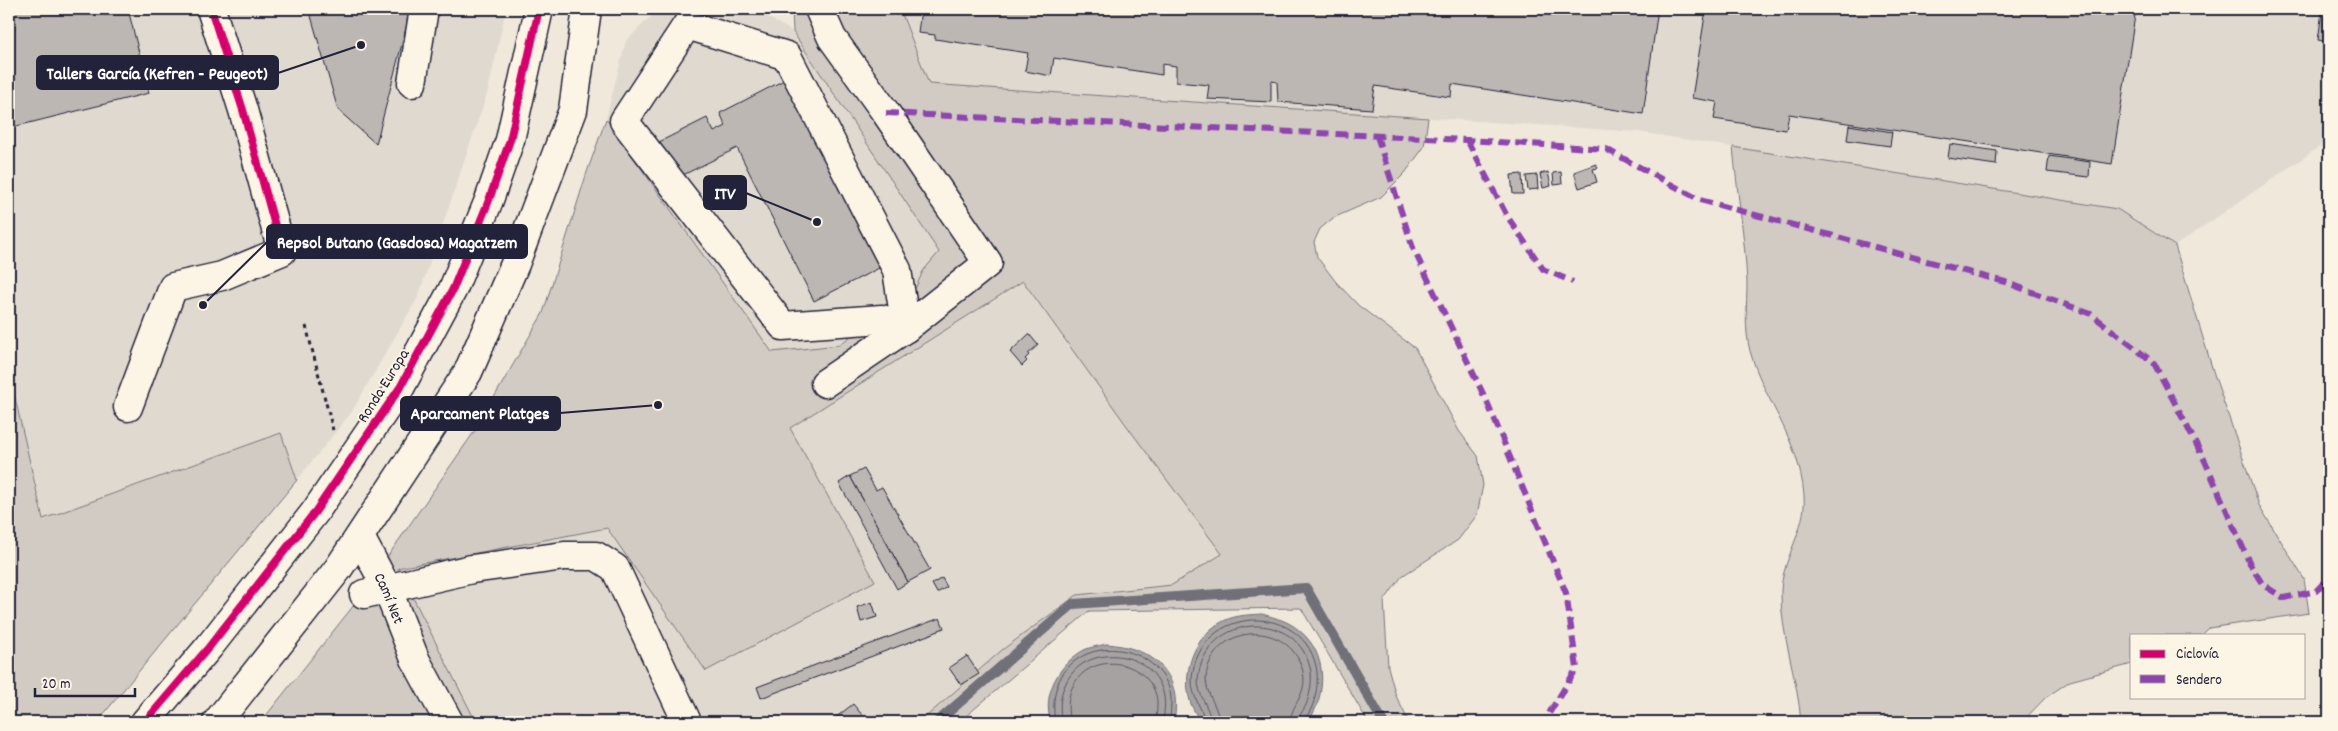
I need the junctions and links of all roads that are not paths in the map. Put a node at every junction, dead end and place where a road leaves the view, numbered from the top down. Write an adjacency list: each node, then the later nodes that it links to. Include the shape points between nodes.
1 (211, 9): 9 (street, via 282,251 222,276 173,287)
2 (424, 9): 6 (street)
3 (539, 9): 13 (street, Ronda Europa, via 510,140 489,200 453,289 401,386 315,512 209,647)
4 (587, 9): 10 (street, via 573,110 515,264 468,372)
5 (819, 9): 7 (street, via 832,38 988,263)
6 (412, 84)
7 (906, 328): 7 (street, via 882,319 783,326 624,121 687,25 788,56 897,270); 8 (street)
8 (825, 383)
9 (128, 407)
10 (360, 537): 11 (street); 12 (street, Camí Net)
11 (338, 569): 12 (street, Camí Net); 14 (street)
12 (375, 591): 15 (street, Camí Net); 16 (street, via 472,569 564,556 596,556 615,568)
13 (145, 722)
14 (217, 722)
15 (449, 722)
16 (686, 722)

